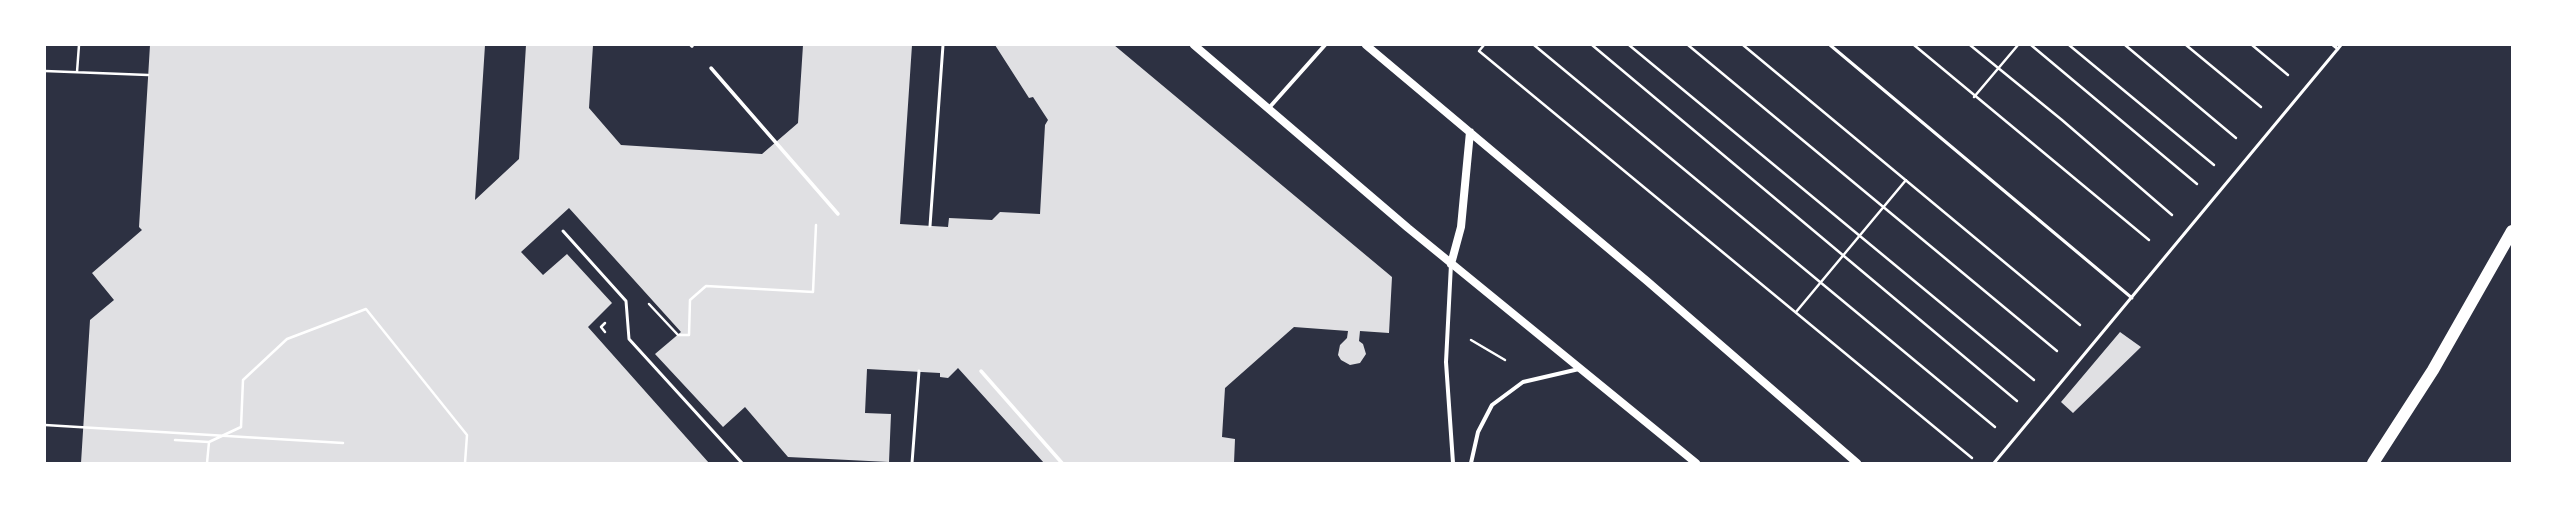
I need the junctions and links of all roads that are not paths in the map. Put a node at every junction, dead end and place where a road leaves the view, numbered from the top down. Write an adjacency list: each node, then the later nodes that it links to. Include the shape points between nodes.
1 (943, 45): 13 (lane)
2 (1194, 45): 10 (main road)
3 (1325, 45): 10 (street)
4 (1366, 45): 11 (main road)
5 (1830, 45): 17 (lane)
6 (2333, 45): 8 (lane)
7 (2341, 45): 8 (lane)
8 (2338, 50): 17 (lane)
9 (711, 68): 12 (street)
10 (1268, 110): 16 (main road)
11 (1470, 132): 16 (main road, via 1461,227); 27 (main road)
12 (838, 214)
13 (930, 226)
14 (563, 231): 22 (lane, via 626,301 629,340)
15 (2512, 231): 29 (highway, via 2434,370)
16 (1451, 264): 18 (main road); 25 (street, via 1446,362)
17 (2132, 298): 28 (lane)
18 (1580, 369): 21 (main road); 26 (street, via 1523,382 1492,405 1478,432)
19 (919, 371): 23 (lane)
20 (981, 371): 24 (street)
21 (1694, 462)
22 (742, 463)
23 (912, 463)
24 (1062, 463)
25 (1453, 463)
26 (1471, 463)
27 (1857, 463)
28 (1994, 463)
29 (2373, 463)

